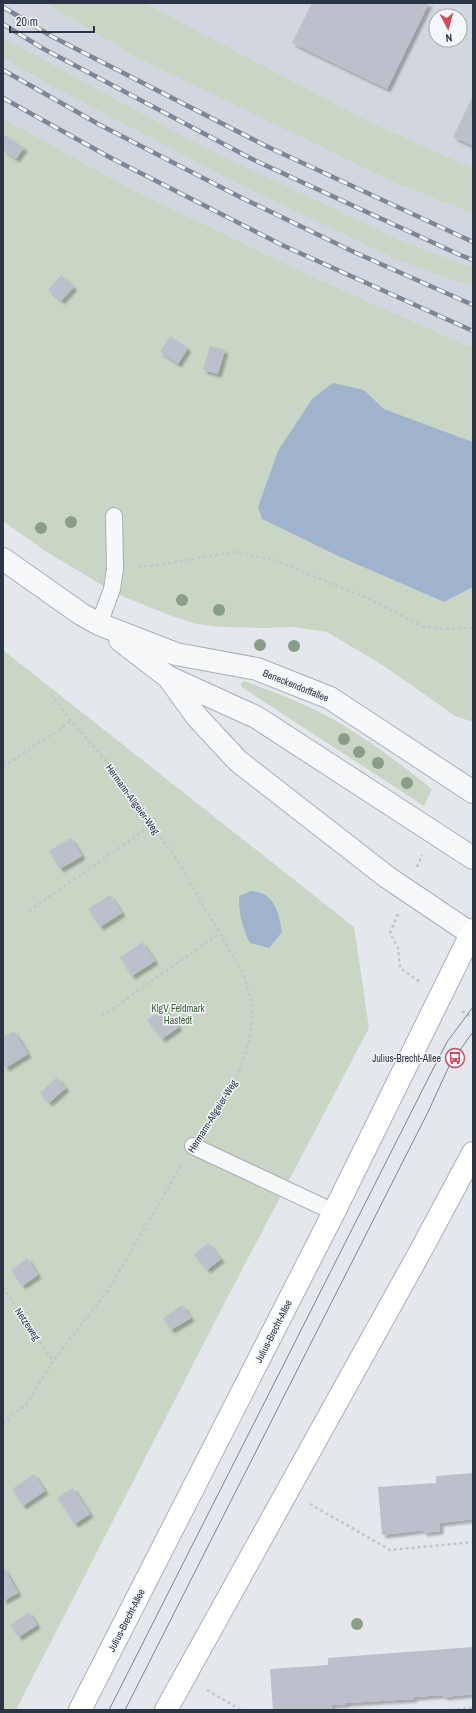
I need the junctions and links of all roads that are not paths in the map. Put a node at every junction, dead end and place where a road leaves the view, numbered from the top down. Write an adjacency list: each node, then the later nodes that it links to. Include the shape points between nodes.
1 (114, 516): 3 (lane, via 115,569 112,589)
2 (3, 559): 3 (street, Beneckendorffallee)
3 (99, 624): 4 (street, Beneckendorffallee); 5 (street, Beneckendorffallee, via 176,654 257,669 330,698)
4 (168, 677): 6 (street, Beneckendorffallee, via 256,717); 7 (street, Beneckendorffallee, via 197,717 238,761 387,877)
5 (473, 792)
6 (473, 858)
7 (472, 933): 10 (main road, Julius-Brecht-Allee)
8 (193, 1146): 10 (lane)
9 (473, 1154): 12 (main road)
10 (334, 1212): 11 (main road, Julius-Brecht-Allee)
11 (80, 1710)
12 (166, 1710)

